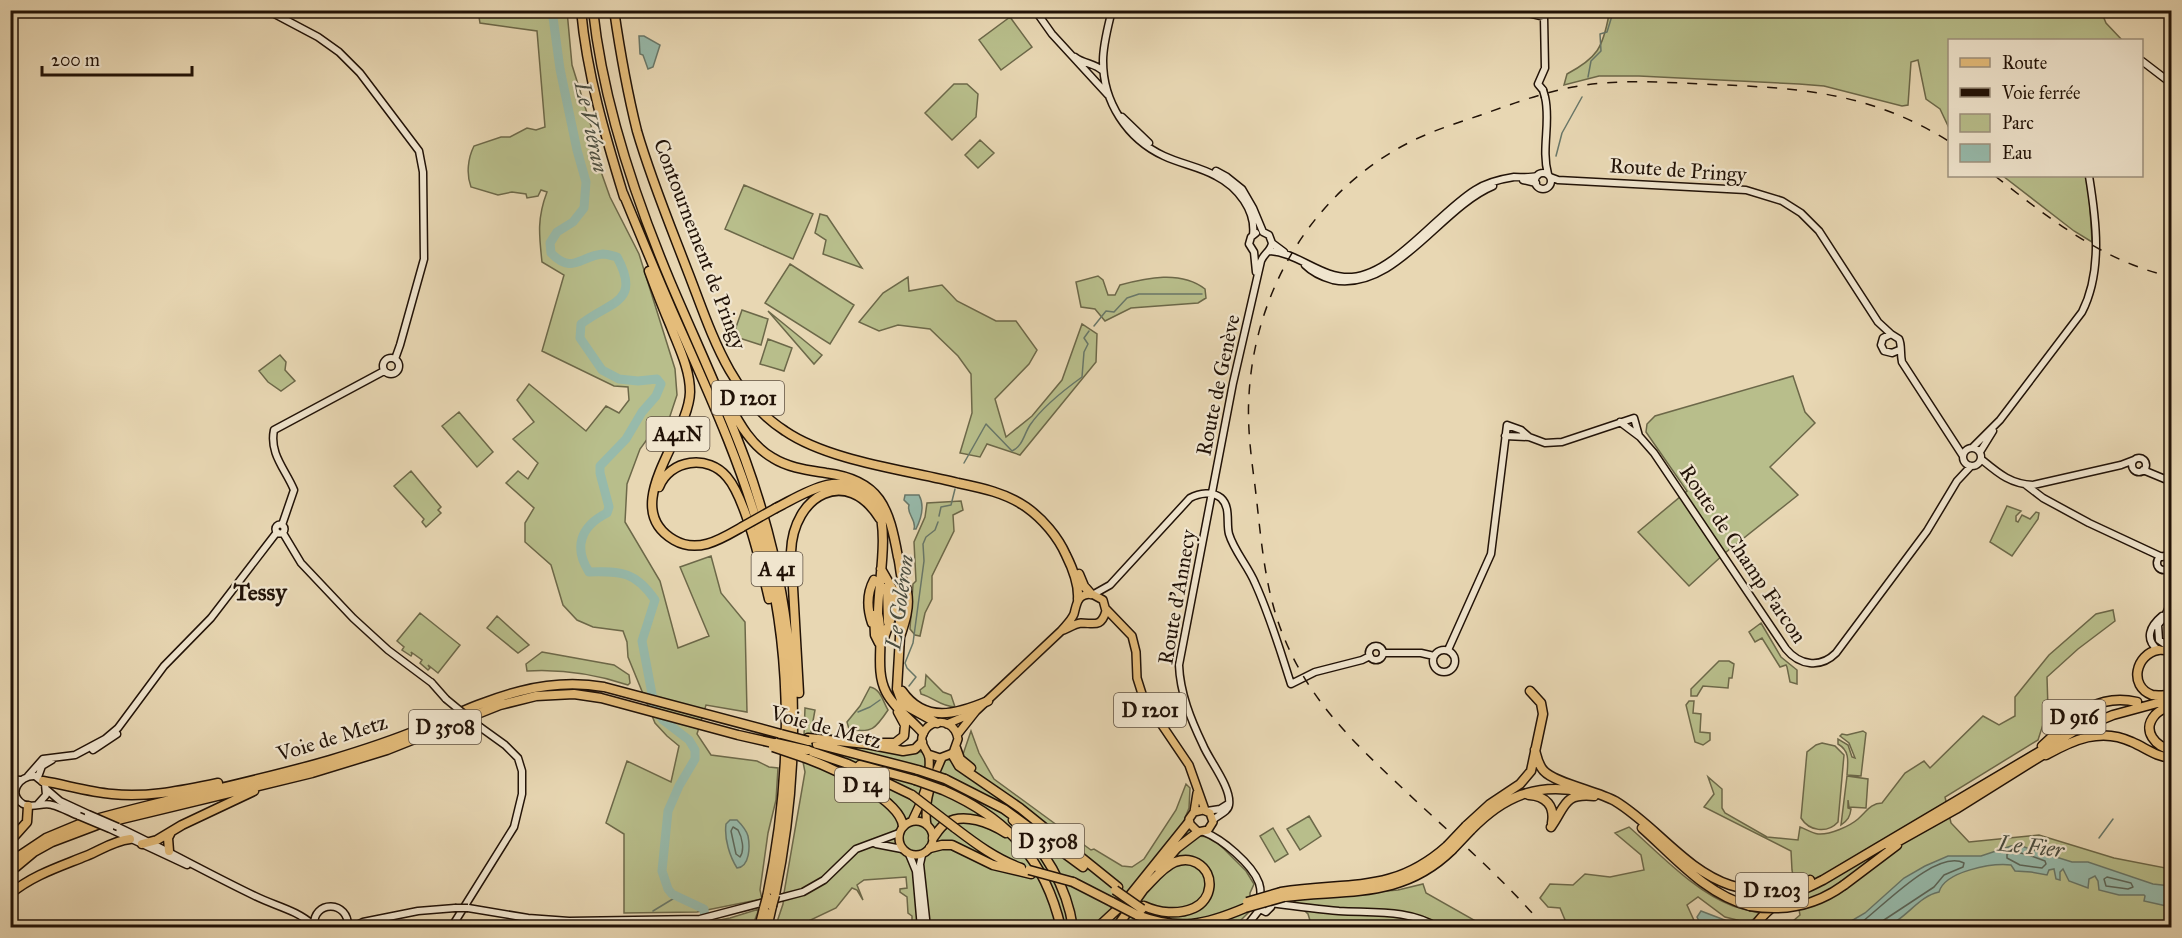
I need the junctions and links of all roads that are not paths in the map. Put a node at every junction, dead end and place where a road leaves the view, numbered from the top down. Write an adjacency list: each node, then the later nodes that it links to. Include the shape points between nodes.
1 (267, 10): 35 (street, via 339,52 419,151 423,172 424,259)
2 (581, 10): 21 (highway, A 41, via 599,117)
3 (593, 10): 37 (highway, A 41, via 609,96 634,186 670,282)
4 (616, 10): 69 (highway, Contournement de Pringy / D 1201, via 637,111 656,177 721,343 750,394 786,427 826,447 989,486 1022,500 1042,514 1060,536 1083,584); 70 (highway, Contournement de Pringy / D 1201, via 628,90 648,166 717,344 742,391 769,420 811,445 992,492 1025,507 1061,545 1077,583)
5 (1035, 10): 8 (street)
6 (1112, 10): 9 (street, Route de Genève)
7 (1515, 10): 16 (street, via 1544,17 1545,68 1538,84 1544,94 1548,121)
8 (1061, 44): 11 (street, via 1078,59); 12 (street)
9 (1104, 45): 11 (street); 13 (street, Route de Genève)
10 (2143, 62): 14 (street)
11 (1091, 63): 13 (street)
12 (1084, 69): 13 (street, via 1092,74); 15 (street)
13 (1104, 71): 15 (street, Route de Genève)
14 (2172, 84)
15 (1110, 98): 22 (street, Route de Genève, via 1126,122 1145,140 1236,184 1246,195); 23 (street, Route de Genève, via 1124,126 1143,144 1165,157 1215,175 1237,192 1253,221)
16 (1544, 175): 18 (street, Route de Pringy); 19 (street); 20 (street); 28 (street, via 1507,179 1475,190 1388,263 1369,273 1338,276)
17 (2089, 177): 39 (street, via 2095,240 2089,297 2082,312)
18 (1558, 180): 20 (street); 30 (street, Route de Pringy, via 1746,190 1782,201 1819,231)
19 (1536, 183): 20 (street, via 1543,189); 28 (street, via 1514,181 1486,189 1393,265 1370,278 1337,280 1311,271)
20 (1550, 185)
21 (623, 193): 64 (highway, A41N, via 689,382 685,416 652,496 656,523); 80 (highway, A 41, via 742,476 764,549)
22 (1263, 232): 23 (street); 24 (street, Route de Genève)
23 (1253, 235): 25 (street, Route de Genève, via 1249,244)
24 (1272, 243): 26 (street, Route de Genève); 27 (street)
25 (1254, 252): 26 (street); 29 (street, Route de Genève)
26 (1266, 252): 27 (street); 29 (street, Route de Genève)
27 (1287, 255): 28 (street)
28 (1305, 264)
29 (1256, 282): 59 (street, Route de Genève)
30 (1878, 322): 31 (street, Route de Pringy); 32 (street, Route de Pringy)
31 (1891, 334): 32 (street); 33 (street, via 1899,339)
32 (1883, 338): 34 (street, via 1883,349)
33 (1899, 350): 34 (street); 36 (street)
34 (1892, 354): 36 (street)
35 (395, 359): 38 (street, via 385,360); 38 (street, via 399,364 397,371)
36 (1902, 362): 41 (street)
37 (709, 369): 54 (highway, A41N, via 743,429 766,453 792,467); 116 (highway, A 41, via 759,498 779,576 793,683)
38 (384, 371): 63 (street, via 274,430 278,461 294,490 282,525 285,529)
39 (2000, 420): 45 (street, Route de Champ Farcon); 46 (street, Route de Champ Farcon)
40 (1620, 422): 43 (street, via 1562,442 1545,443); 44 (street, Route de Champ Farcon); 44 (street, Route de Champ Farcon, via 1634,418)
41 (1950, 435): 45 (street); 47 (street)
42 (1505, 436): 43 (street); 43 (street, via 1507,425); 82 (street, via 1491,554)
43 (1528, 437)
44 (1640, 437): 55 (street, Route de Champ Farcon, via 1786,649 1796,660 1809,664 1824,662 1836,653 1927,531)
45 (1970, 448): 46 (street); 47 (street, Route de Champ Farcon)
46 (1981, 456): 50 (street, Route de Champ Farcon); 53 (street)
47 (1963, 458): 50 (street); 55 (street, Route de Champ Farcon)
48 (2134, 460): 49 (street); 51 (street, via 2145,461); 52 (street)
49 (2121, 465): 52 (street); 58 (street)
50 (1974, 466): 53 (street); 55 (street, Route de Champ Farcon)
51 (2144, 468): 52 (street); 56 (street)
52 (2134, 469)
53 (1998, 473): 57 (street)
54 (857, 481): 61 (highway, via 823,482); 89 (highway, via 876,493 891,521 902,580)
55 (1957, 481)
56 (2172, 482)
57 (2025, 484): 58 (street); 60 (street)
58 (2038, 484): 60 (street)
59 (1213, 494): 68 (street, via 1190,498); 86 (street, via 1226,505 1229,535 1272,623 1291,684 1315,672); 126 (street, Route d'Annecy, via 1179,676 1189,712 1228,794)
60 (2040, 496): 65 (street)
61 (778, 507): 62 (highway, via 822,486 847,484 873,498); 64 (highway, bridge, via 717,541 686,545)
62 (880, 519): 67 (highway); 116 (highway, via 861,498 838,492 820,495 809,503 795,525 791,562 799,701)
63 (280, 533): 88 (street, via 211,618); 171 (street, bridge, via 301,563 353,618 518,758 522,794 514,827)
64 (668, 535): 80 (highway, A41N, via 656,507 664,477 677,467 693,463 711,465 722,472 742,507)
65 (2162, 556): 66 (street, via 2170,558); 66 (street, via 2160,568)
66 (2171, 565)
67 (881, 576): 78 (highway, via 878,614); 78 (highway, via 893,590 892,615); 81 (highway, via 875,635)
68 (1110, 585): 69 (street); 72 (street)
69 (1092, 594): 70 (main road); 72 (main road, via 1100,597)
70 (1078, 599): 73 (main road)
71 (2172, 600): 74 (street)
72 (1105, 606): 75 (main road); 77 (main road, D 1201)
73 (1074, 611): 76 (main road); 79 (main road)
74 (2167, 611): 83 (street, via 2151,629 2150,641); 84 (street, via 2157,634)
75 (1100, 621): 76 (main road, via 1092,625); 77 (main road)
76 (1082, 623): 79 (main road)
77 (1121, 624): 120 (main road, D 1201, via 1134,639 1136,674 1143,697 1189,765)
78 (885, 627): 81 (highway)
79 (1061, 631): 92 (main road)
80 (781, 646): 159 (highway, A 41, via 786,703 785,761)
81 (880, 647): 91 (highway, via 882,680)
82 (1448, 650): 87 (street, via 1440,650); 87 (street, via 1456,660 1449,671 1436,668)
83 (2158, 650): 84 (main road); 93 (highway, via 2142,659 2139,681 2149,693)
84 (2172, 650)
85 (1383, 653): 86 (street, via 1379,660); 86 (street, via 1375,646); 87 (street)
86 (1370, 656)
87 (1434, 656)
88 (167, 664): 113 (street, via 111,734 75,755 43,759); 117 (street, via 114,737 80,757 48,761 42,766)
89 (897, 683): 92 (highway, via 910,701 937,713 957,713); 96 (highway, via 899,696 908,707)
90 (1530, 691): 103 (highway, via 1543,708)
91 (890, 699): 100 (highway); 101 (highway, via 905,726 899,741)
92 (988, 701): 95 (main road)
93 (2172, 701): 104 (highway, via 2154,716 2150,730 2156,743); 109 (highway, D 1203, via 2097,725); 111 (highway, D 1203, via 2086,725)
94 (2137, 702): 111 (highway, D 916, via 2108,701 2086,708)
95 (976, 711): 97 (main road); 99 (main road)
96 (937, 723): 97 (main road); 100 (main road, via 929,726)
97 (947, 724): 99 (main road)
98 (738, 735): 102 (highway, D 14, bridge, via 773,745); 118 (highway, Voie de Metz / D 3508, via 616,702 574,694 548,694 486,711 367,756)
99 (957, 735): 105 (main road)
100 (923, 738): 101 (highway, via 915,749 906,752); 106 (main road)
101 (836, 742): 102 (highway)
102 (808, 747): 107 (highway, Voie de Metz / D 3508); 112 (highway, Voie de Metz / D 3508, bridge, via 777,733 619,691 554,684 526,689); 124 (highway, Voie de Metz / D 3508, bridge, via 918,770); 133 (highway, D 14, via 890,804)
103 (1535, 750): 122 (highway, via 1547,774); 125 (highway, via 1527,778)
104 (2172, 750)
105 (954, 751): 108 (main road); 156 (highway)
106 (928, 754): 108 (main road); 133 (main road, via 919,806)
107 (824, 755): 152 (highway, bridge, via 915,780 968,802 999,822); 154 (highway, Voie de Metz / D 3508, bridge, via 912,795 997,857)
108 (942, 758): 132 (main road, via 926,810)
109 (2039, 758): 110 (highway, via 2072,741 2099,735 2127,740 2153,754); 135 (highway, D 1203)
110 (2172, 758)
111 (2022, 760): 150 (highway, D 1203)
112 (313, 765): 117 (highway, via 149,795 104,793); 151 (highway, Voie de Metz / D 3508, via 82,823 46,838)
113 (28, 776): 115 (street); 117 (street)
114 (10, 779): 115 (street)
115 (20, 780): 121 (street)
116 (792, 780): 159 (highway, A 41, via 786,836)
117 (43, 782): 127 (street, via 44,798); 141 (street, bridge, via 60,801)
118 (276, 782): 136 (highway); 153 (highway, Voie de Metz / D 3508, via 97,825 52,842)
119 (10, 786): 121 (street)
120 (1197, 790): 128 (main road, D 1201); 129 (main road, D 1201)
121 (16, 793): 127 (street, via 20,801)
122 (1593, 793): 123 (highway, D 1203, via 1555,789); 123 (highway, via 1567,800 1551,827 1553,812 1548,802 1540,796); 125 (highway, D 1203, via 1575,786 1550,784); 135 (highway, D 1203, bridge, via 1625,813 1705,884 1728,899 1750,906 1778,909 1824,898); 150 (highway, D 1203, via 1627,809 1714,878 1741,888 1789,888)
123 (1522, 794): 134 (highway, D 1203, via 1494,808)
124 (980, 795): 156 (highway, D 3508); 177 (highway, via 1017,824 1044,856 1059,882)
125 (1501, 797): 134 (highway, D 1203, via 1482,810)
126 (1229, 804): 128 (street); 130 (street)
127 (33, 805): 139 (street, bridge, via 52,805); 140 (highway, via 27,822)
128 (1206, 811): 129 (main road); 130 (main road)
129 (1194, 812): 131 (main road)
130 (1213, 821): 137 (main road, via 1210,829); 144 (street)
131 (1189, 822): 137 (main road); 178 (highway, via 1123,904)
132 (927, 825): 133 (main road, via 921,822); 138 (main road)
133 (905, 827): 142 (street); 146 (main road, via 899,842)
134 (1468, 828): 163 (highway, D 1203, bridge, via 1450,848 1419,868 1385,881 1282,894 1246,905 1215,921 1192,925 1165,923)
135 (1918, 831): 169 (highway, D 1203, via 1784,903)
136 (171, 832): 141 (highway); 147 (highway)
137 (1201, 832): 144 (street); 157 (highway, via 1177,848)
138 (933, 838): 145 (main road); 152 (highway, via 949,822 978,820 1005,832)
139 (130, 839): 143 (street); 158 (highway, via 39,875)
140 (10, 841)
141 (152, 843): 143 (highway); 147 (street)
142 (872, 843): 146 (street); 167 (street, bridge, via 853,851 810,889 700,919 562,921 455,908)
143 (142, 844): 155 (street)
144 (1225, 844): 161 (street, via 1256,877)
145 (930, 848): 149 (main road); 154 (highway, via 952,845 993,865)
146 (902, 849): 148 (main road)
147 (169, 851): 155 (street)
148 (909, 854): 149 (main road); 174 (street, via 916,871)
149 (922, 855): 175 (street)
150 (1860, 856): 169 (highway, D 1203, via 1783,899)
151 (10, 862)
152 (1035, 862): 176 (highway, via 1050,890)
153 (10, 872)
154 (1030, 872): 160 (highway, D 3508, bridge, via 1069,880)
155 (226, 882): 165 (street)
156 (1116, 888): 163 (highway, D 1203, bridge)
157 (1144, 889): 163 (highway, via 1167,867 1185,859 1202,866 1210,884 1205,900 1190,910); 179 (highway)
158 (10, 894)
159 (771, 896): 162 (highway, A 41, bridge)
160 (1112, 902): 163 (highway, D 1203, bridge)
161 (1265, 906): 180 (street); 181 (street, via 1402,914)
162 (768, 907): 172 (highway, A 41); 173 (highway, A 41)
163 (1141, 910)
164 (317, 913): 165 (street); 166 (street, via 331,906); 168 (street)
165 (300, 914): 168 (street)
166 (346, 915): 167 (street); 170 (street)
167 (363, 922): 170 (street)
168 (313, 926)
169 (1756, 926)
170 (350, 927)
171 (451, 927)
172 (759, 927)
173 (767, 927)
174 (921, 927)
175 (927, 927)
176 (1061, 927)
177 (1073, 927)
178 (1097, 927)
179 (1116, 927)
180 (1245, 927)
181 (1439, 927)

